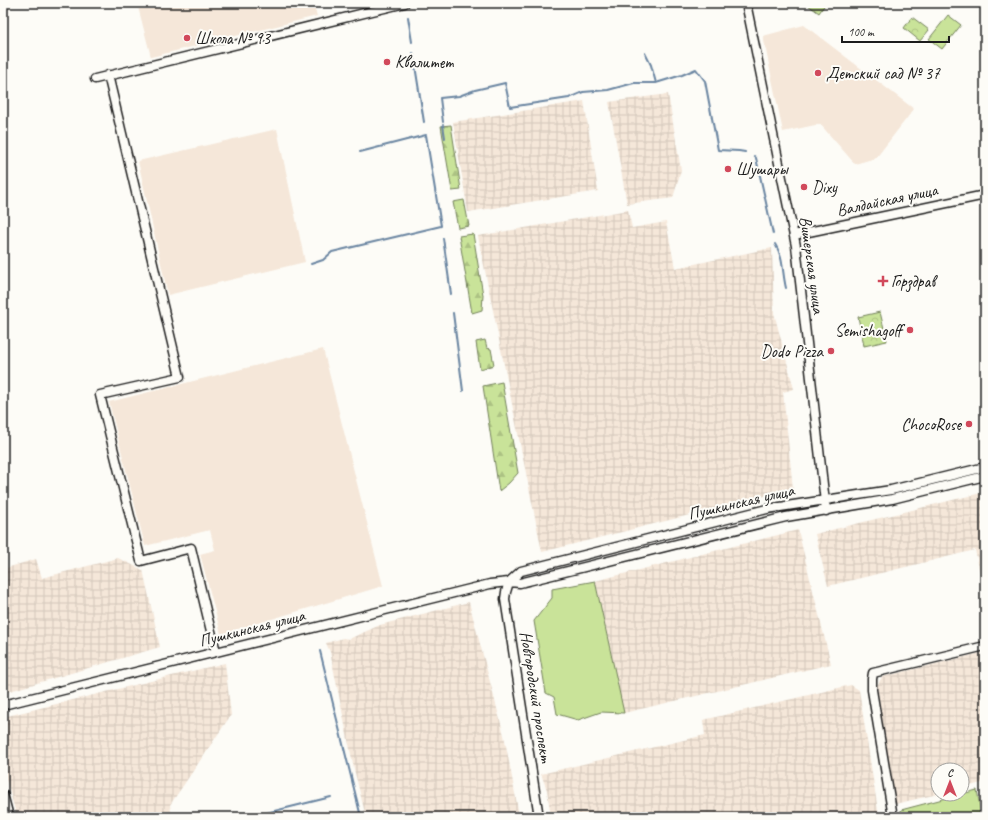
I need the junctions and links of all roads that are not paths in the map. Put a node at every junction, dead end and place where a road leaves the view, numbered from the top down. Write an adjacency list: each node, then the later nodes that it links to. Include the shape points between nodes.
1 (405, 3): 3 (street)
2 (746, 3): 6 (street, Вишерская улица)
3 (108, 75): 4 (street); 13 (street, via 180,377 100,395 141,561 191,548)
4 (95, 79)
5 (985, 195): 6 (street, Валдайская улица)
6 (794, 235): 9 (street, Вишерская улица)
7 (985, 467): 9 (street, Пушкинская улица, via 891,490)
8 (985, 476): 10 (street, Пушкинская улица, via 892,499)
9 (824, 500): 10 (street, Вишерская улица); 11 (street, Пушкинская улица, via 767,510 521,571)
10 (826, 511): 11 (street, Пушкинская улица, via 786,516 520,584)
11 (509, 582): 13 (street, Пушкинская улица, via 490,584); 17 (street, Новгородский проспект, via 505,599)
12 (985, 646): 18 (street, via 873,673 872,690)
13 (216, 652): 14 (street, Пушкинская улица)
14 (3, 705)
15 (3, 794): 16 (street)
16 (9, 817)
17 (539, 817)
18 (893, 817)

